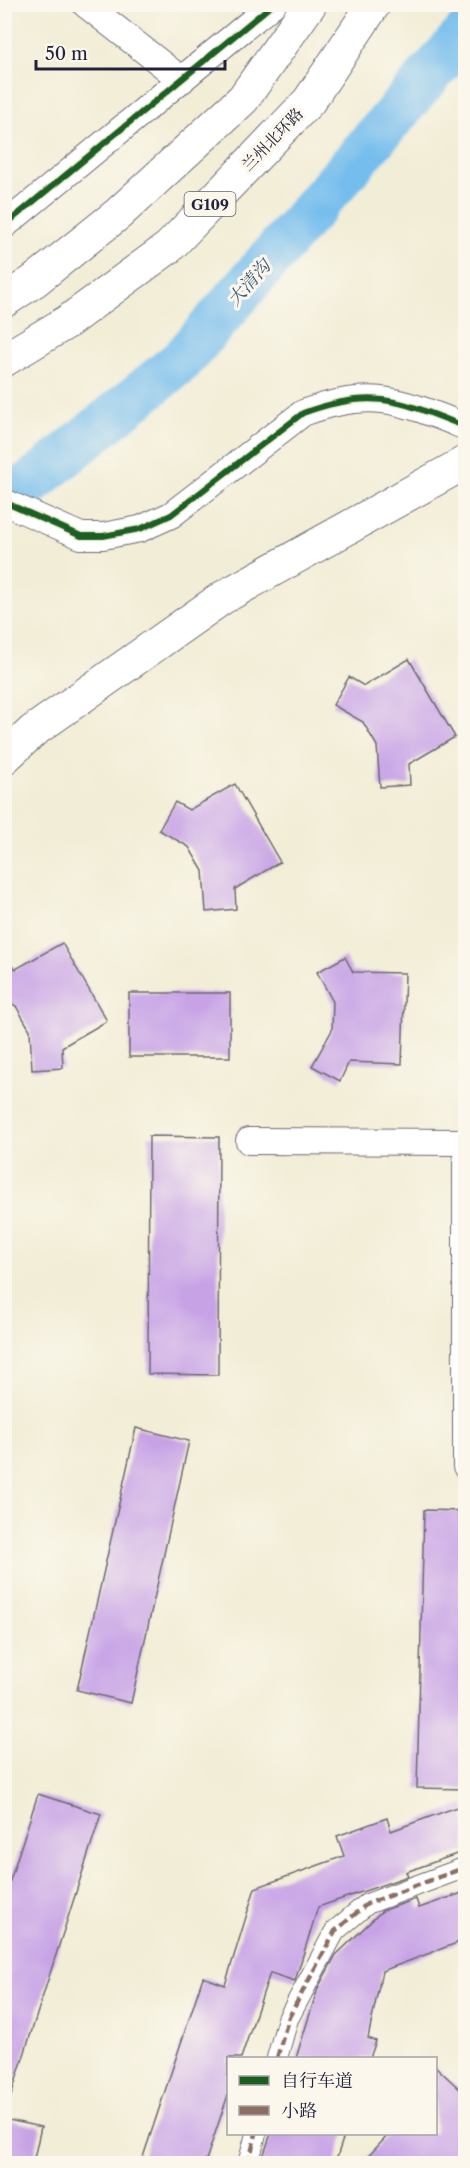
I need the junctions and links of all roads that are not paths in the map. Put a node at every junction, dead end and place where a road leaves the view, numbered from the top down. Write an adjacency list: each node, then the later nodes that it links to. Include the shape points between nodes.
1 (84, 4): 5 (street)
2 (273, 4): 5 (street)
3 (310, 4): 7 (main road, via 243,99 118,214)
4 (374, 4): 8 (main road, 兰州北环路 / G109, via 309,101 169,247 68,322)
5 (182, 80): 6 (street)
6 (4, 225)
7 (4, 301)
8 (4, 360)
9 (465, 427): 11 (street, via 423,409 386,400 368,398 324,405 303,413 171,515 124,533 81,536)
10 (465, 462): 12 (main road, via 222,598 33,731)
11 (4, 502)
12 (4, 758)
13 (249, 1141): 14 (street)
14 (465, 1142)
15 (465, 1161): 16 (street)
16 (465, 1466)
17 (465, 1867): 18 (street, via 367,1904 336,1931 288,2019)
18 (277, 2057)
19 (255, 2135): 20 (street)
20 (248, 2163)

